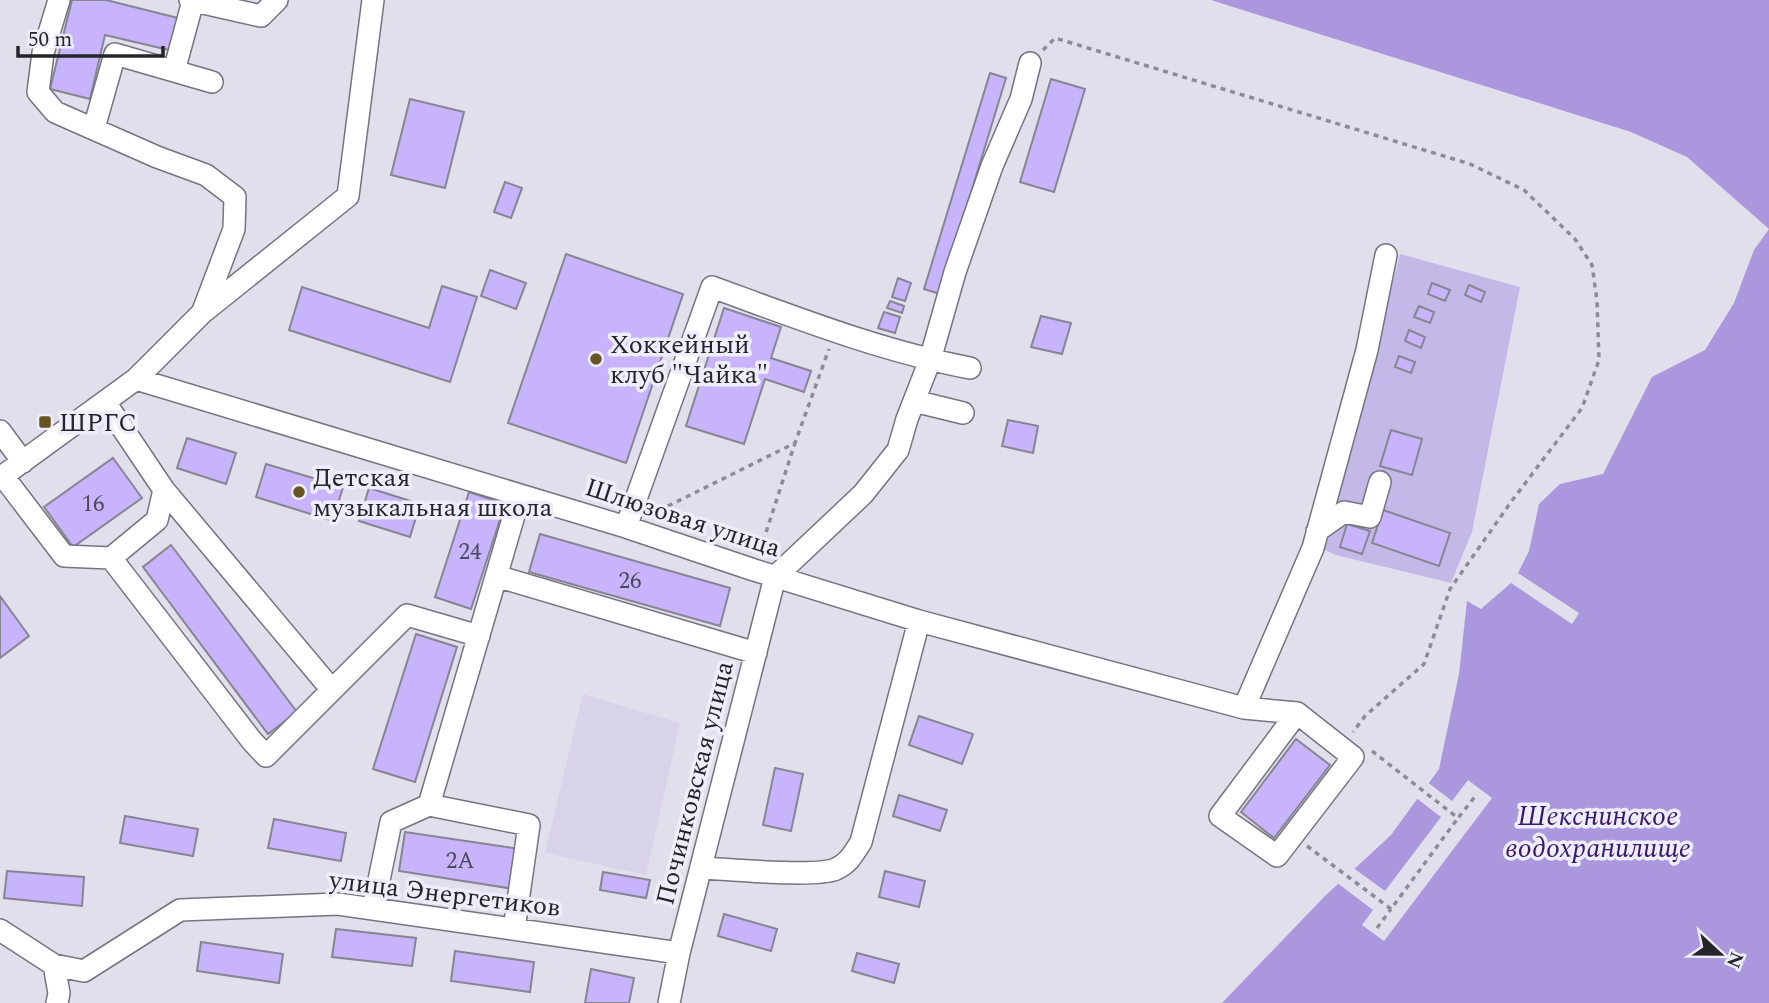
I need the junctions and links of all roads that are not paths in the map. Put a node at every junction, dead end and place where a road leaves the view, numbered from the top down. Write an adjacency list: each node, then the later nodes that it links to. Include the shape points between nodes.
1 (59, 0): 8 (street, via 43,53 38,92 55,112)
2 (191, 0): 3 (street, via 261,16); 6 (street)
3 (277, 0)
4 (373, 0): 10 (street, via 348,196)
5 (1030, 63): 11 (street, via 1021,99 955,272)
6 (174, 71): 7 (street); 8 (street, via 115,54)
7 (212, 82)
8 (94, 128): 10 (street, via 206,175 235,197 234,229)
9 (1386, 255): 24 (street, via 1367,350)
10 (202, 313): 13 (street)
11 (930, 360): 12 (street); 14 (street); 23 (street, via 835,332 712,287)
12 (970, 368)
13 (136, 379): 15 (street); 22 (street, Шлюзовая улица)
14 (914, 401): 16 (street); 27 (street, via 898,450 863,494)
15 (105, 402): 18 (street); 21 (street)
16 (963, 413)
17 (0, 431): 18 (street)
18 (23, 462): 19 (street)
19 (1, 477): 25 (street, via 64,556)
20 (1380, 482): 24 (street, via 1370,517 1344,512)
21 (164, 490): 25 (street, via 157,520); 31 (street)
22 (520, 495): 23 (street, Шлюзовая улица); 26 (street)
23 (626, 527): 27 (street, Шлюзовая улица)
24 (1317, 531): 32 (street)
25 (111, 558): 31 (street, via 266,756)
26 (496, 576): 29 (street); 30 (street)
27 (775, 577): 28 (street, Шлюзовая улица); 30 (street, Починковская улица)
28 (919, 621): 32 (street, Шлюзовая улица); 35 (street, via 861,842 848,862 834,870 807,872)
29 (479, 636): 31 (street, via 407,615); 34 (street)
30 (756, 653): 35 (street, Починковская улица)
31 (332, 690)
32 (1244, 708): 33 (street, Шлюзовая улица)
33 (1297, 713): 33 (street, via 1220,816 1277,856 1353,757)
34 (429, 805): 36 (street, via 391,822); 37 (street, via 529,825)
35 (701, 868): 39 (street, Починковская улица)
36 (373, 909): 37 (street, улица Энергетиков); 40 (street, улица Энергетиков, via 338,904 180,910 84,971)
37 (514, 929): 39 (street, улица Энергетиков)
38 (0, 930): 40 (street)
39 (679, 953): 42 (street, Починковская улица)
40 (54, 965): 41 (street)
41 (57, 1003)
42 (669, 1003)

